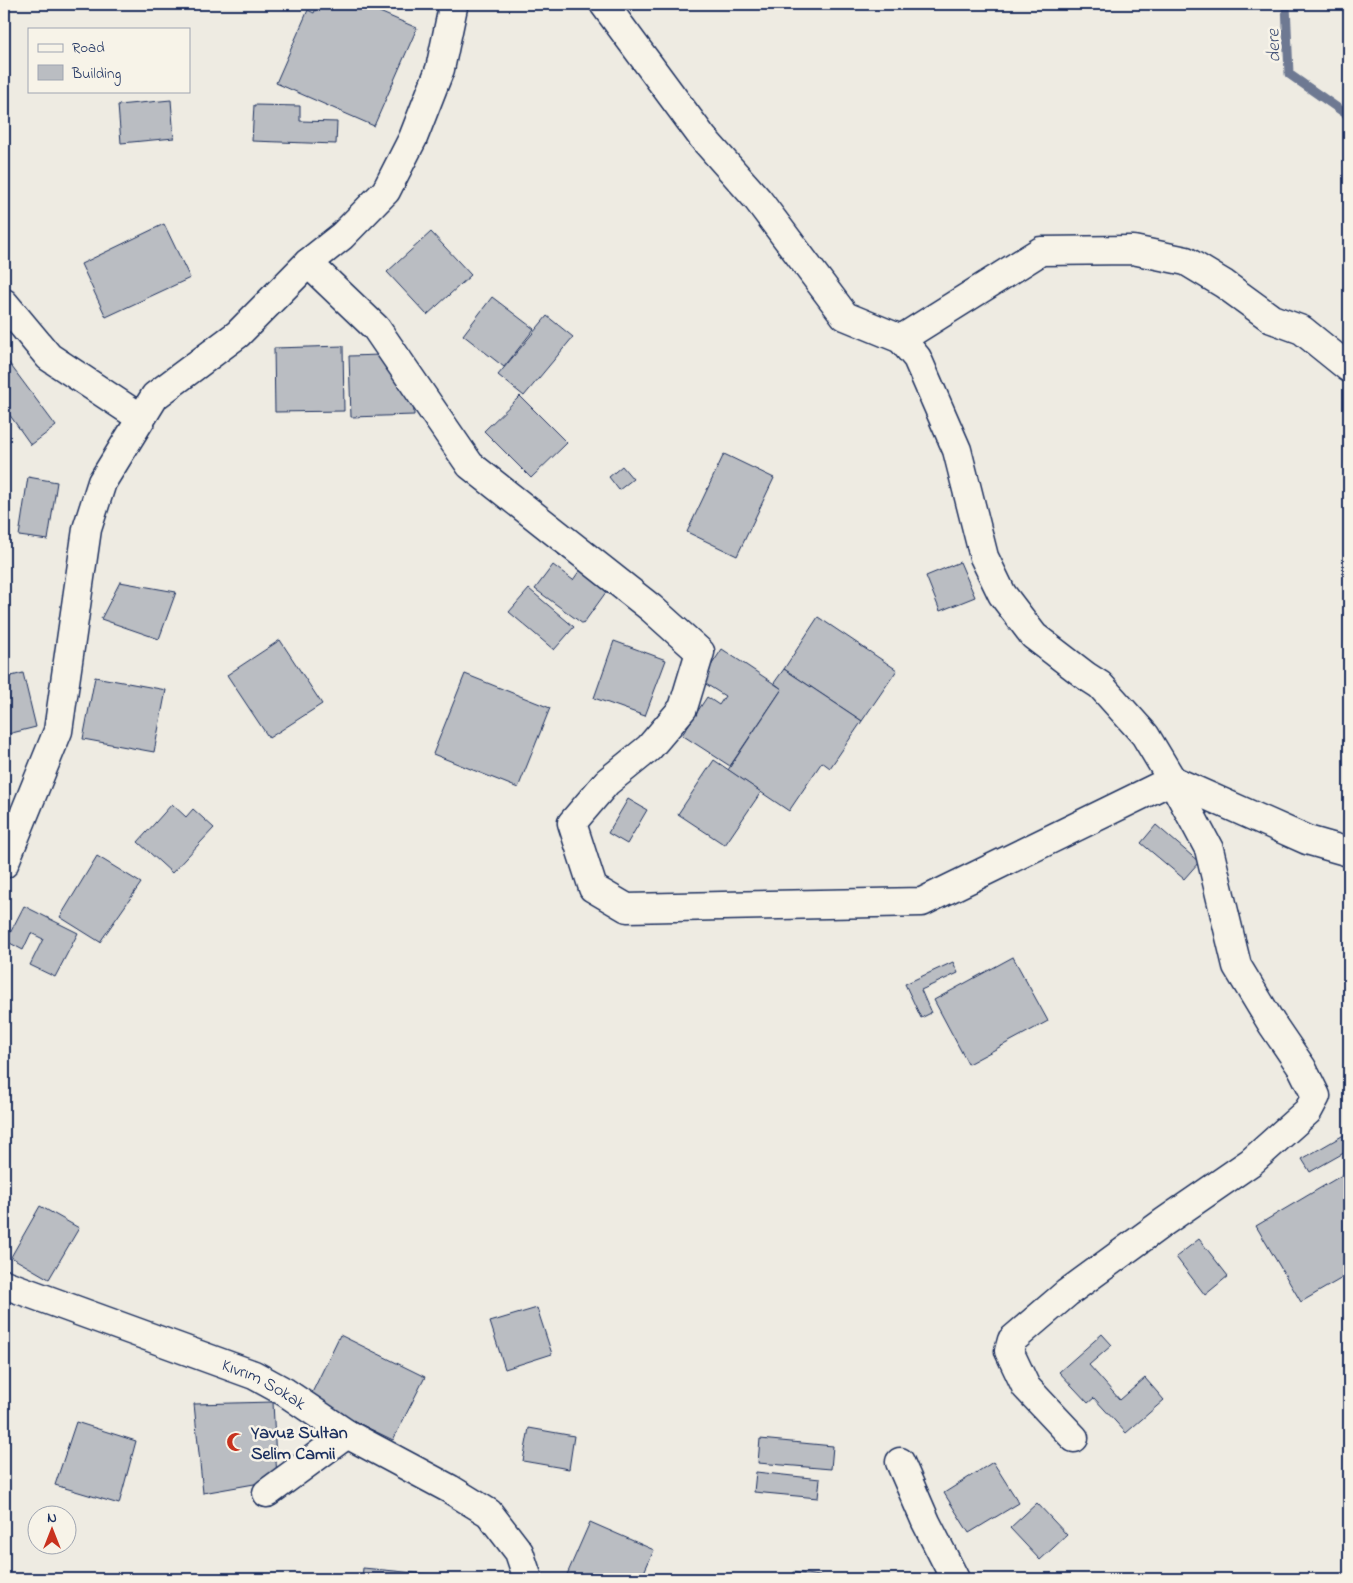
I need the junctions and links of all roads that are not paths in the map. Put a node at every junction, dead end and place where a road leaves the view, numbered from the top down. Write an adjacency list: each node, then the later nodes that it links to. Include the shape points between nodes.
1 (451, 4): 5 (street, via 440,69 413,138 386,190 342,236)
2 (604, 4): 4 (street)
3 (617, 4): 4 (street)
4 (643, 58): 7 (street, via 703,138 758,200 845,316)
5 (308, 263): 9 (street, via 238,334 155,396); 10 (street, via 376,328 470,465 651,608 700,652 683,708 649,748 607,782 572,823 593,888 627,908 922,902)
6 (4, 303): 9 (street, via 49,357)
7 (901, 339): 8 (street, via 1041,251 1133,250 1186,261 1272,319 1302,330); 10 (street, via 917,358 957,450 984,557 1002,594 1034,636 1100,685 1144,734)
8 (1349, 368)
9 (141, 418): 12 (street, via 102,482 87,529 58,731)
10 (1172, 780): 11 (street, via 1307,840); 15 (street, via 1209,849 1237,966 1302,1068 1316,1096 1308,1111 1251,1162 1067,1293 1012,1340 1009,1351 1026,1388)
11 (1349, 852)
12 (5, 858)
13 (4, 1284): 14 (street, Kıvrım Sokak, via 254,1375)
14 (347, 1434): 17 (street); 18 (street, Kıvrım Sokak, via 489,1513 519,1552)
15 (1074, 1438)
16 (900, 1462): 19 (street)
17 (267, 1493)
18 (528, 1579)
19 (955, 1579)

